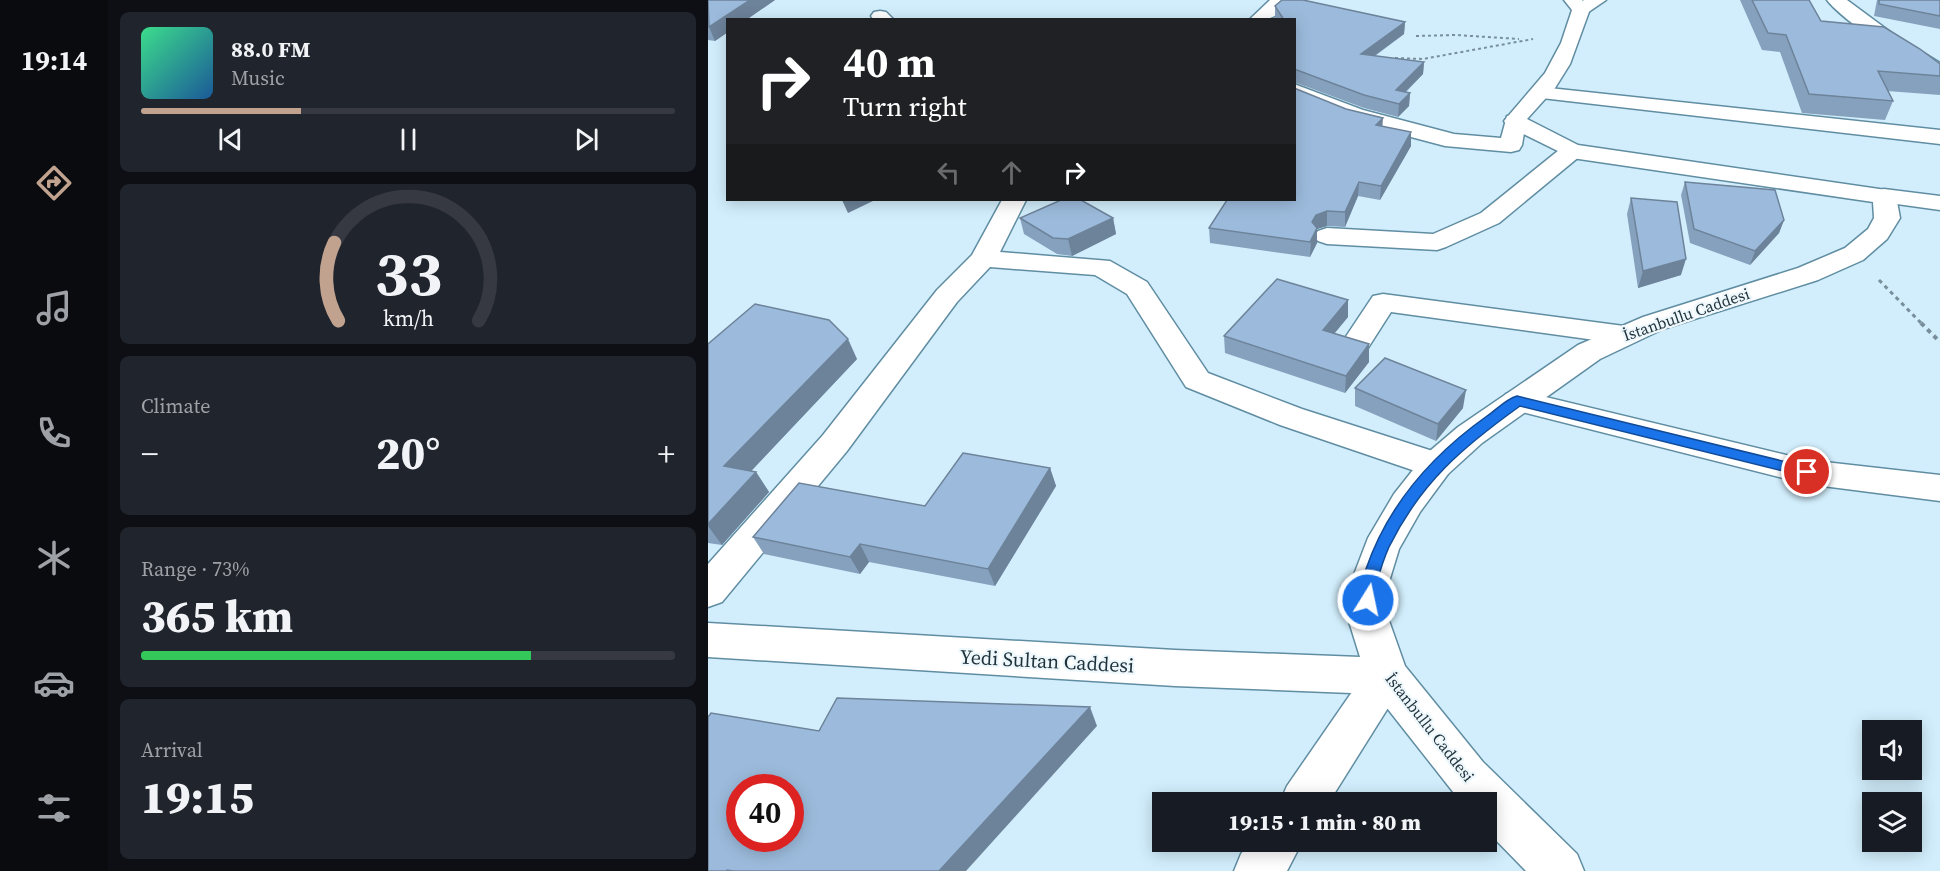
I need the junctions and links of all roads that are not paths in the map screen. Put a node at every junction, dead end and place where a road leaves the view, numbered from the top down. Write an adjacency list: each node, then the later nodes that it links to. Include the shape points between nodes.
1 (1279, 0): 4 (street)
2 (1836, 0): 5 (street)
3 (1584, 3): 7 (street, via 1572,41)
4 (1261, 18)
5 (1940, 71)
6 (1296, 91): 8 (street, via 1355,115 1453,141 1511,145)
7 (1540, 93): 8 (street); 9 (street)
8 (1515, 121): 10 (street)
9 (1940, 137)
10 (1572, 151): 11 (street); 14 (street, via 1490,218 1437,242)
11 (1884, 196): 13 (street); 16 (street, İstanbullu Caddesi, via 1887,218 1878,234 1854,254)
12 (1013, 201): 15 (street)
13 (1940, 203)
14 (1327, 236)
15 (983, 259): 19 (street, via 1101,267 1137,288 1197,380 1291,417); 21 (street, via 947,296 835,443)
16 (1624, 334): 17 (street, via 1383,302); 18 (street, İstanbullu Caddesi, via 1580,358)
17 (1356, 344)
18 (1517, 401): 19 (street, İstanbullu Caddesi); 20 (street, via 1807,472)
19 (1436, 465): 23 (street, İstanbullu Caddesi, via 1407,503 1381,548 1369,585 1367,615)
20 (1940, 488)
21 (708, 591)
22 (708, 640): 23 (street, Yedi Sultan Caddesi, via 1175,668)
23 (1387, 676): 24 (street); 27 (street, İstanbullu Caddesi, via 1467,777)
24 (1310, 792)
25 (1271, 852): 26 (street)
26 (1258, 871)
27 (1560, 871)

